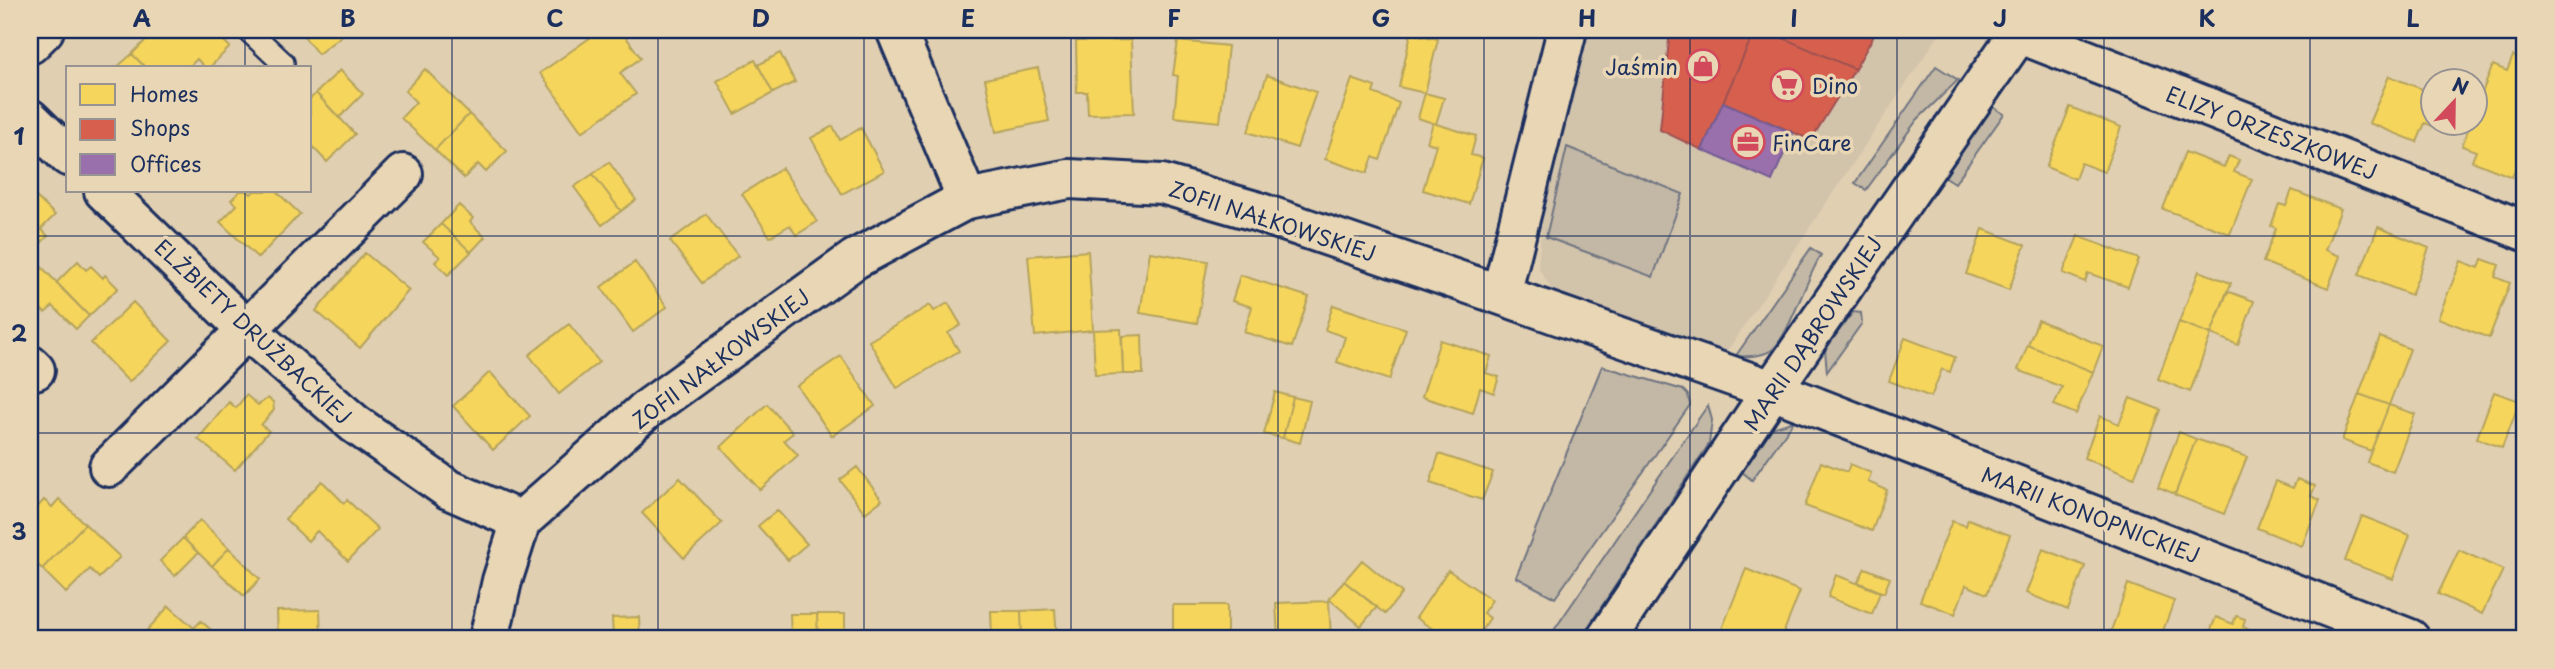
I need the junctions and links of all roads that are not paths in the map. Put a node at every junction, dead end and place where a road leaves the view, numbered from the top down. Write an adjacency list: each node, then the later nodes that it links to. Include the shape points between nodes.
1 (44, 30): 6 (street)
2 (248, 30): 7 (lane)
3 (896, 30): 12 (street)
4 (1567, 30): 14 (street)
5 (2019, 32): 13 (street, ELIZY ORZESZKOWEJ); 16 (street, MARII DĄBROWSKIEJ)
6 (30, 44)
7 (283, 63)
8 (30, 118): 9 (street)
9 (66, 154)
10 (403, 174): 15 (street)
11 (105, 192): 15 (street, ELŻBIETY DRUŻBACKIEJ)
12 (967, 199): 14 (street, ZOFII NAŁKOWSKIEJ, via 1069,179 1161,184 1255,211); 18 (street, ZOFII NAŁKOWSKIEJ, via 855,259 646,410)
13 (2525, 231)
14 (1501, 295): 16 (street, ZOFII NAŁKOWSKIEJ)
15 (247, 330): 17 (street); 18 (street, ELŻBIETY DRUŻBACKIEJ, via 355,424 448,489)
16 (1772, 390): 20 (street, MARII DĄBROWSKIEJ); 21 (street, MARII KONOPNICKIEJ)
17 (109, 467)
18 (521, 521): 19 (street)
19 (489, 639)
20 (1606, 639)
21 (2410, 639)

